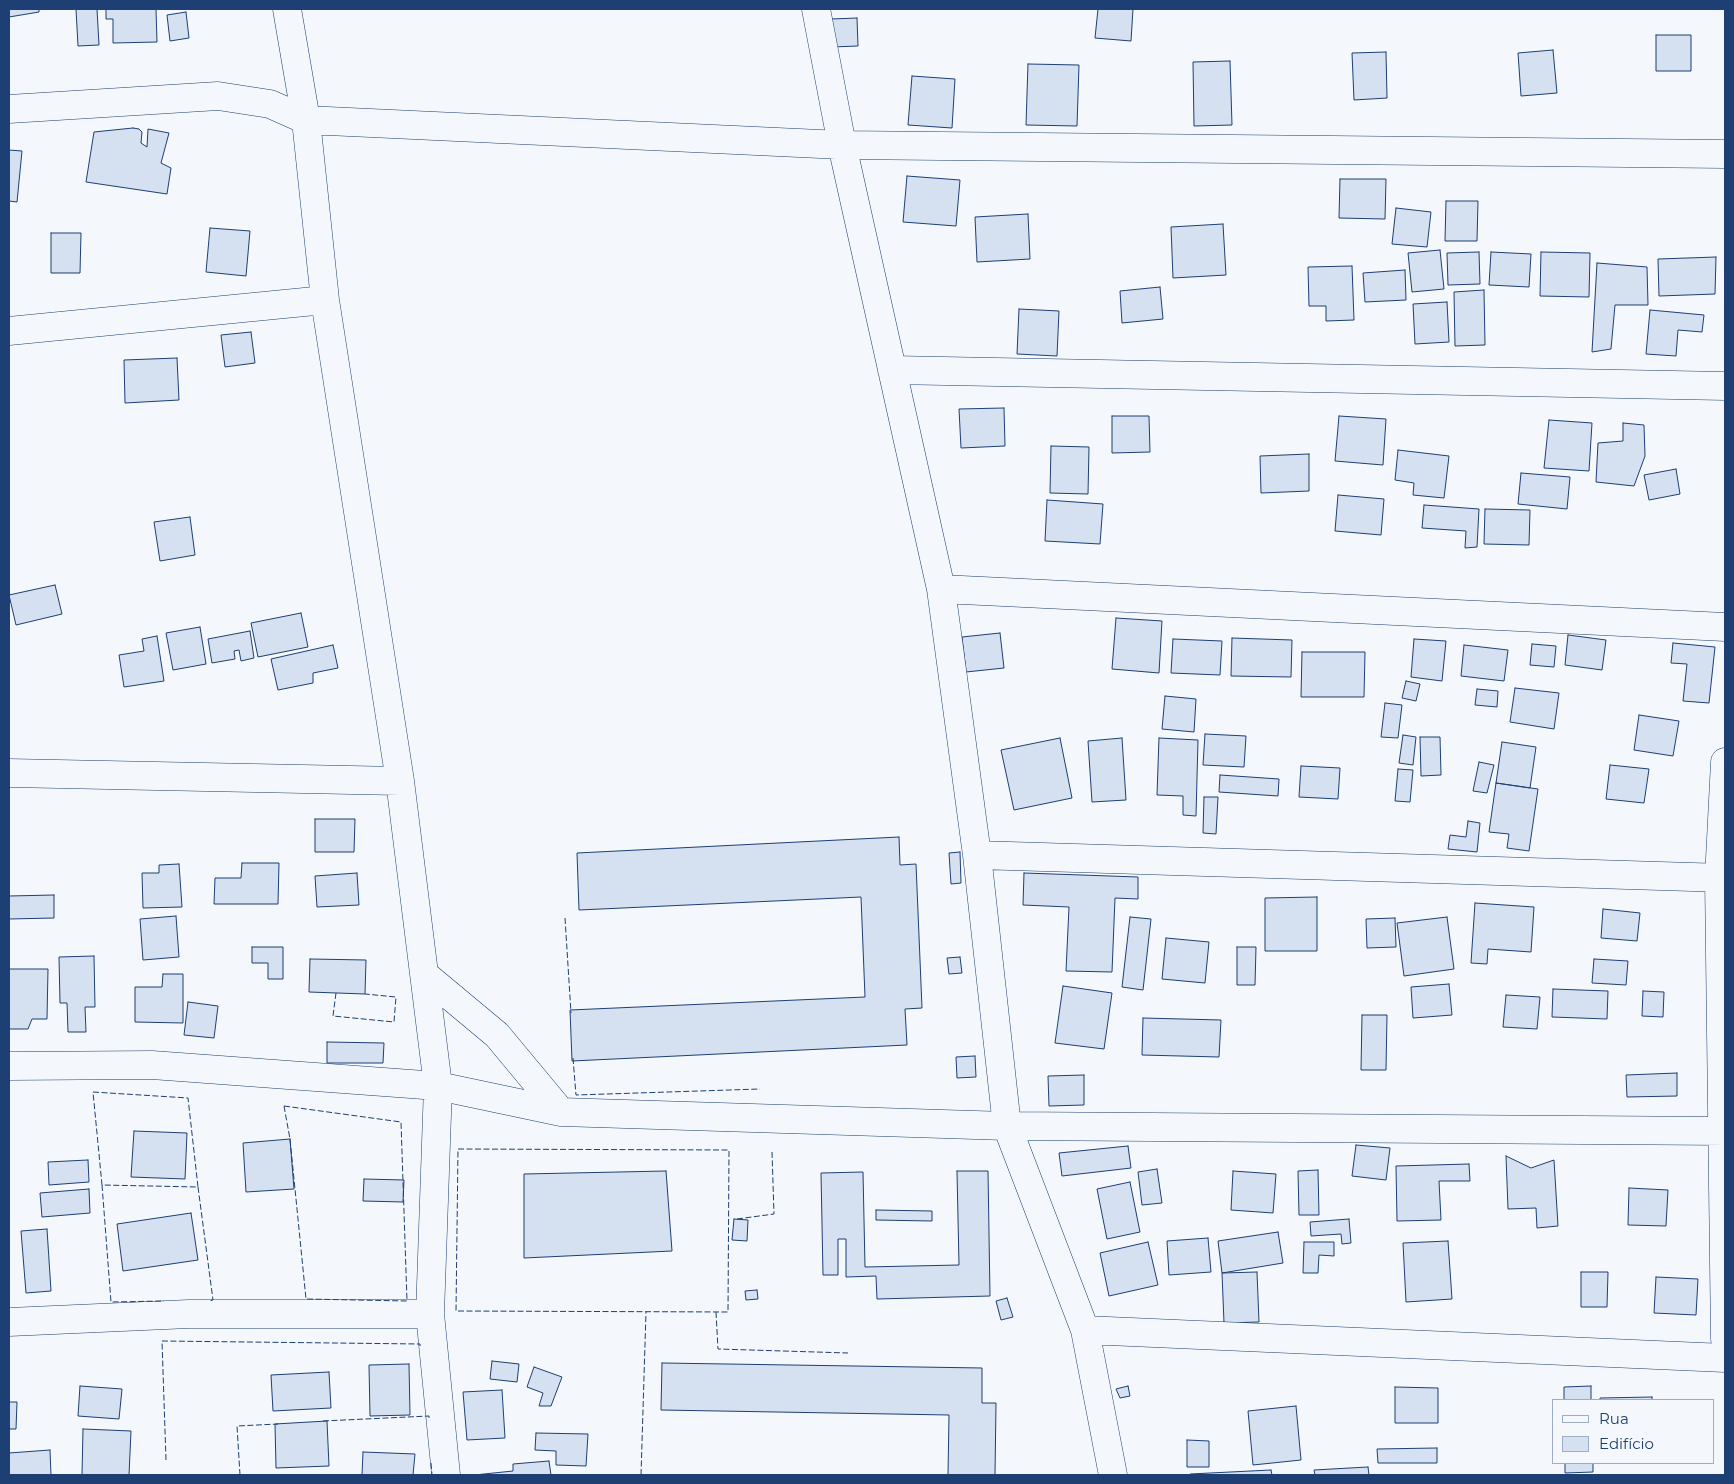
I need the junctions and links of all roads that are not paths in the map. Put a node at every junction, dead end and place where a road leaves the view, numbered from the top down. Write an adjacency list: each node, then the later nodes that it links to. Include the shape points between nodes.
1 (287, 9): 4 (street)
2 (816, 9): 5 (street)
3 (9, 109): 4 (street, via 218,96 270,104)
4 (306, 120): 5 (street); 7 (street)
5 (842, 145): 6 (street); 9 (street)
6 (1725, 154)
7 (325, 300): 8 (street); 15 (street)
8 (9, 331)
9 (892, 370): 10 (street); 11 (street)
10 (1725, 386)
11 (941, 589): 12 (street); 16 (street)
12 (1725, 627)
13 (1725, 762): 17 (street)
14 (9, 773): 15 (street)
15 (400, 781): 18 (street)
16 (977, 855): 17 (street); 22 (street)
17 (1722, 878): 23 (street)
18 (425, 975): 20 (street); 21 (street, via 497,1035)
19 (9, 1066): 20 (street, via 152,1065)
20 (438, 1086): 21 (street); 24 (street)
21 (561, 1112): 22 (street)
22 (1007, 1126): 23 (street); 26 (street)
23 (1723, 1132): 27 (street)
24 (430, 1314): 25 (street, via 189,1314); 29 (street)
25 (9, 1322)
26 (1084, 1330): 28 (street); 30 (street)
27 (1725, 1339)
28 (1725, 1358)
29 (446, 1475)
30 (1113, 1475)

